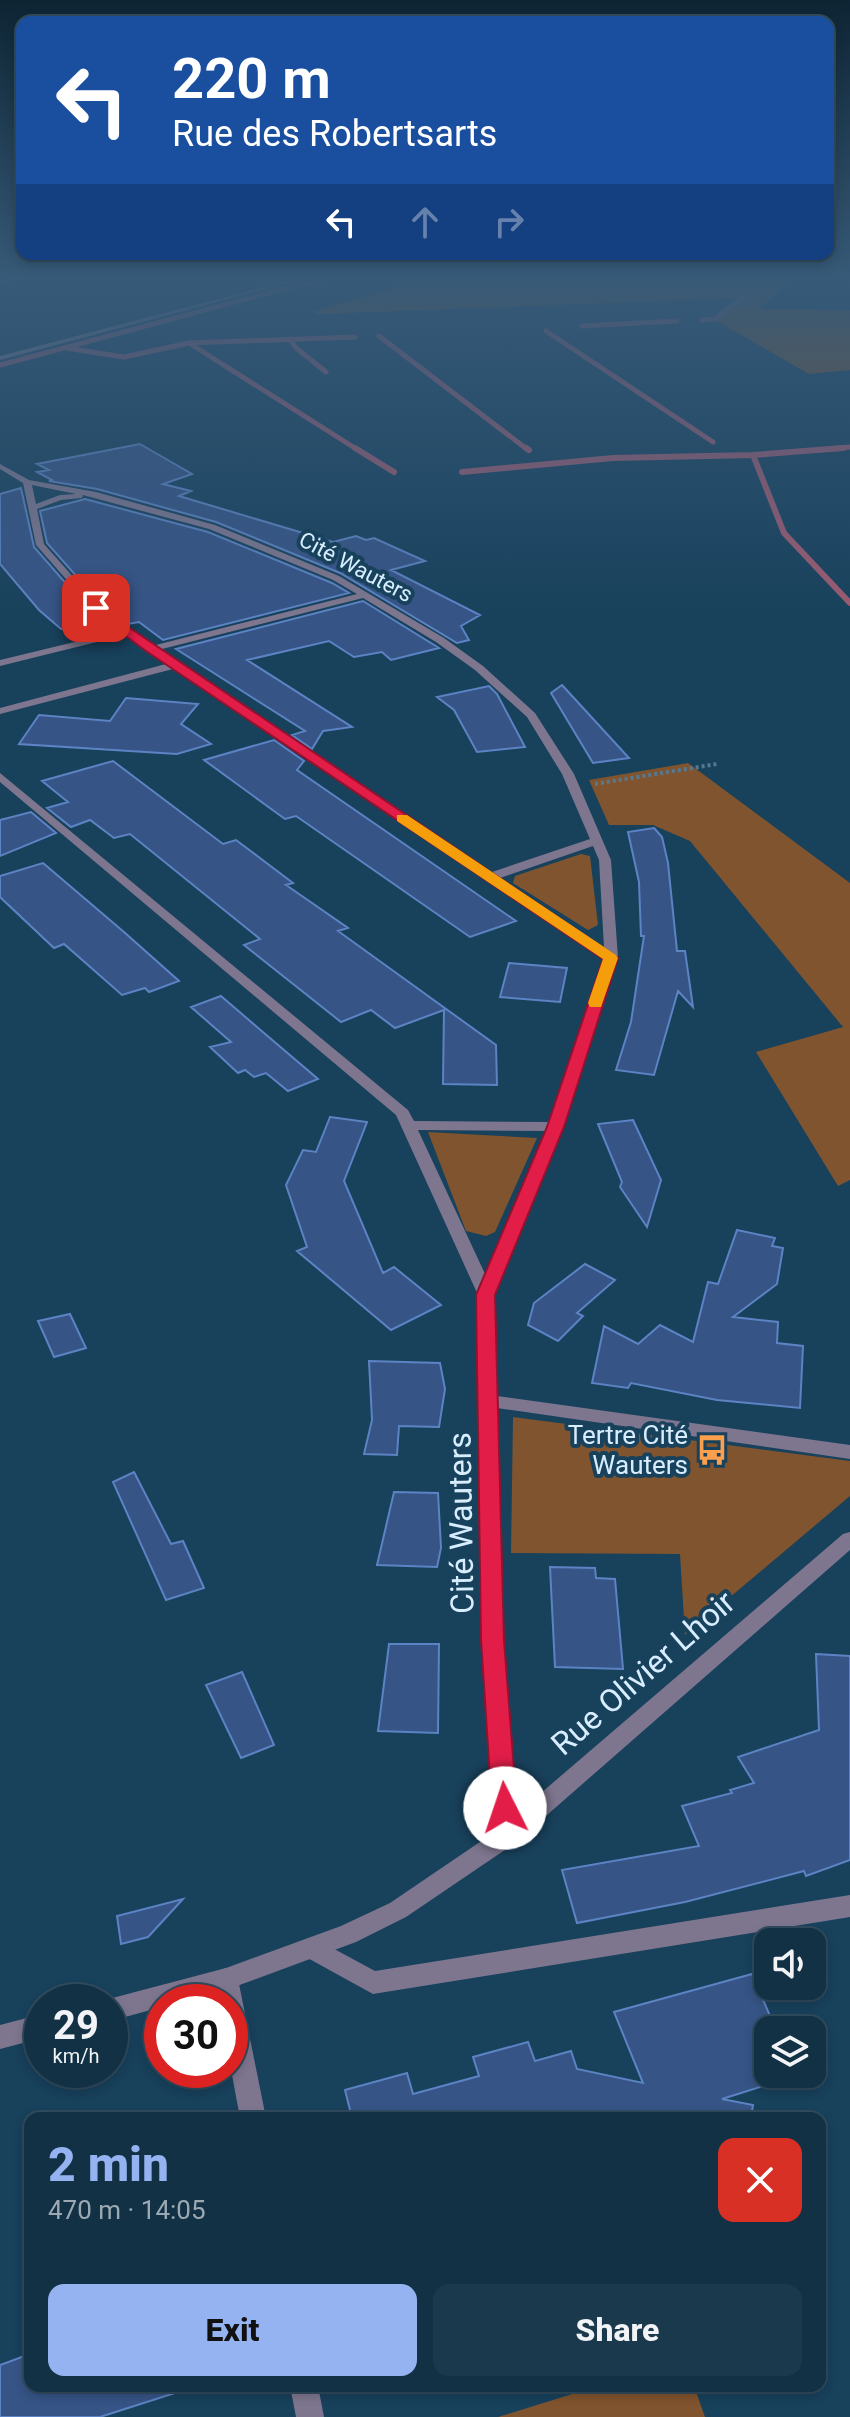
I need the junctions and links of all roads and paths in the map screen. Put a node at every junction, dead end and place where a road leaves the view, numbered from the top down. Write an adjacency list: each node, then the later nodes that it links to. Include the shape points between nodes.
1 (0, 466): 2 (street, Cité Wauters)
2 (27, 482): 3 (street, Cité Wauters); 4 (street)
3 (96, 495): 4 (street, via 60,498); 5 (street, Cité Wauters, via 261,545)
4 (31, 508): 6 (street, via 40,545 96,608)
5 (365, 595): 7 (street); 13 (street, Cité Wauters, via 440,640 507,691 531,715)
6 (126, 632): 7 (street); 8 (street)
7 (150, 649): 9 (street)
8 (0, 663)
9 (175, 665): 10 (street); 15 (street)
10 (0, 711)
11 (717, 764): 13 (path)
12 (0, 776): 17 (street, Cité Wauters, via 403,1113)
13 (574, 786): 14 (street, Cité Wauters)
14 (598, 840): 15 (street); 16 (street, Cité Wauters, via 605,860)
15 (490, 877): 16 (street)
16 (611, 958): 18 (street, Cité Wauters)
17 (408, 1125): 18 (street); 19 (street, Cité Wauters)
18 (556, 1127): 19 (street, Cité Wauters)
19 (486, 1295): 20 (street, Cité Wauters)
20 (490, 1401): 21 (street, Cité Wauters); 23 (street, Cité Wauters, via 493,1640)
21 (850, 1452)
22 (850, 1539): 23 (street, Rue Olivier Lhoir)
23 (507, 1836): 25 (street, Rue Olivier Lhoir, via 398,1910)
24 (850, 1906): 25 (street, via 373,1983)
25 (312, 1948): 26 (street, Rue Olivier Lhoir)
26 (226, 1979): 27 (street, Rue Olivier Lhoir); 30 (street)
27 (128, 2004)
28 (24, 2031): 29 (street)
29 (0, 2037)
30 (252, 2112)
31 (305, 2392): 32 (street)
32 (310, 2417)

